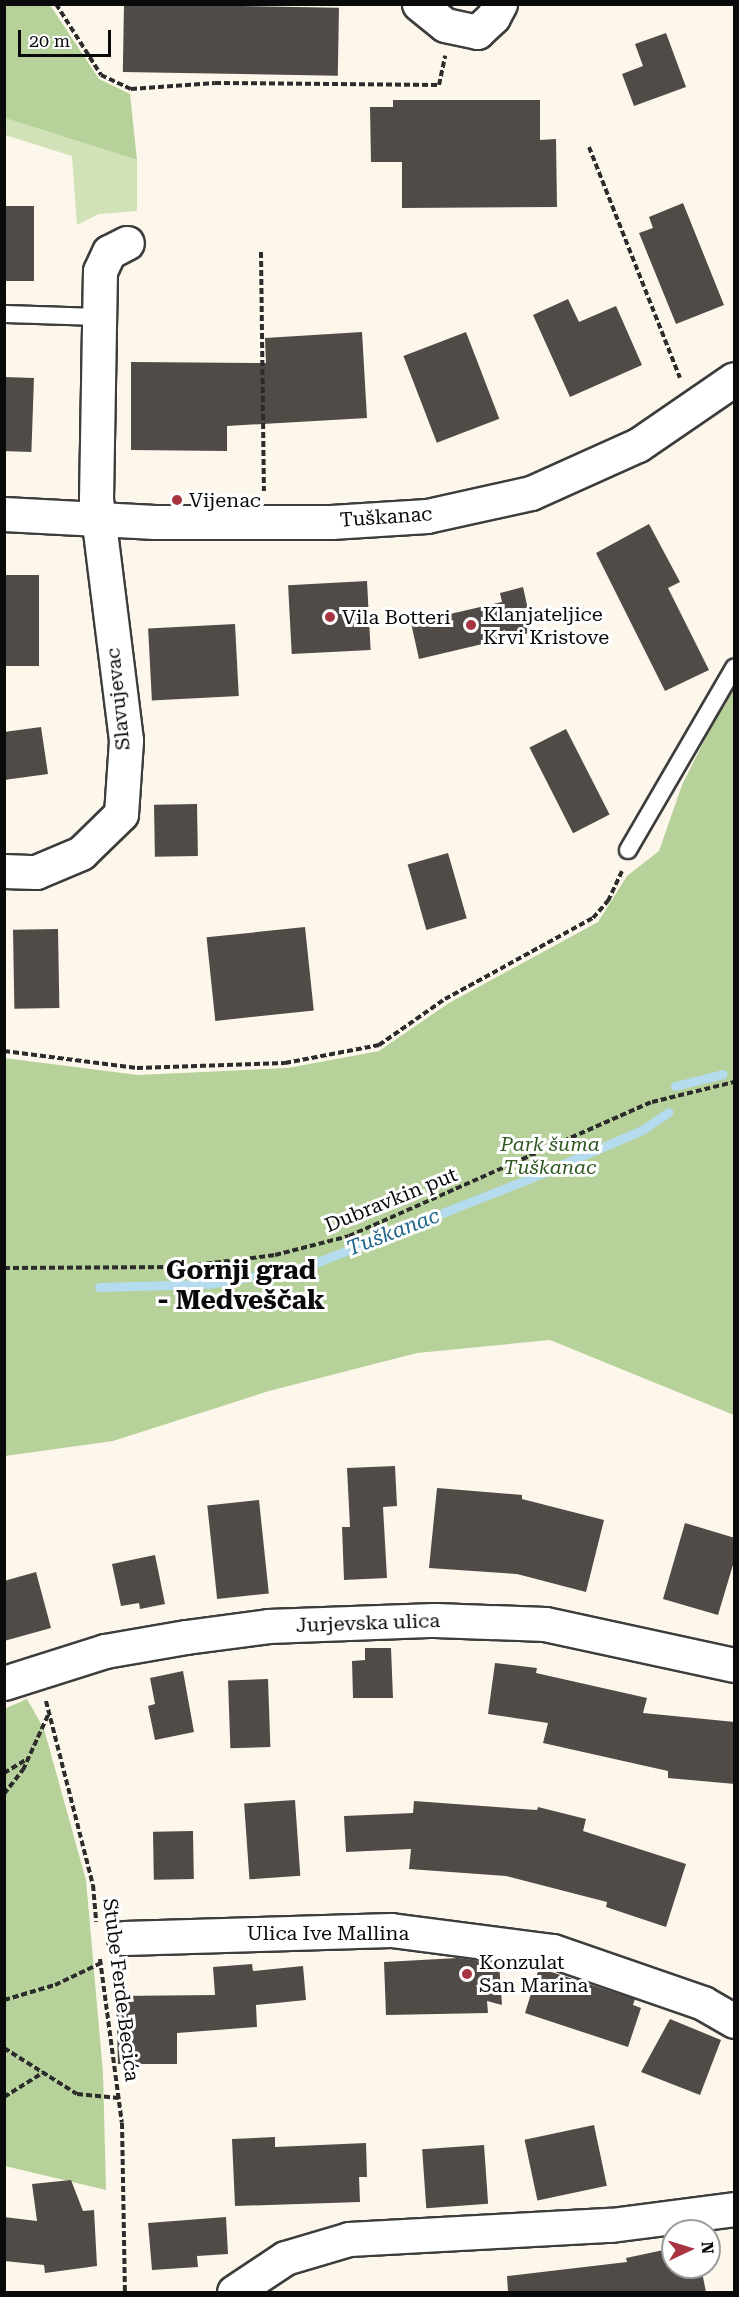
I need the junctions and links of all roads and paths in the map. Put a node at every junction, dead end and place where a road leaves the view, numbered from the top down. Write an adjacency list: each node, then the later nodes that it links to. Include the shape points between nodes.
1 (56, 4): 4 (path, via 101,75 131,89 215,83 439,85)
2 (419, 4): 3 (street, via 445,26 477,32)
3 (500, 4)
4 (442, 61)
5 (589, 147): 11 (path)
6 (127, 243): 9 (street, Slavujevac, via 109,252 100,272)
7 (261, 252): 12 (path)
8 (4, 314): 9 (lane)
9 (98, 317): 14 (street, Slavujevac)
10 (735, 379): 14 (street, Tuškanac, via 638,445 531,493 438,514 331,522)
11 (684, 387)
12 (264, 501)
13 (4, 514): 14 (street, Tuškanac)
14 (96, 521): 17 (street, Slavujevac, via 126,740 121,814 81,853 36,872)
15 (735, 668): 16 (lane)
16 (628, 850): 18 (path, via 620,878 593,918 445,999 379,1045 285,1063 136,1068)
17 (4, 871)
18 (4, 1051)
19 (735, 1082): 20 (path, Dubravkin put, via 652,1102 349,1236 275,1255 179,1267)
20 (4, 1268)
21 (735, 1665): 22 (street, Jurjevska ulica, via 545,1624 435,1620 268,1626 186,1637 105,1651)
22 (4, 1683)
23 (45, 1698): 24 (path, Stube Ferde Becića)
24 (49, 1712): 25 (path); 28 (path, Stube Ferde Becića)
25 (29, 1758): 26 (path); 27 (path)
26 (4, 1773)
27 (4, 1794)
28 (106, 1940): 29 (path, Stube Ferde Becića); 31 (street, Ulica Ive Mallina, via 391,1930 554,1951 703,2003)
29 (101, 1963): 30 (path, via 55,1985); 35 (path, Stube Ferde Becića)
30 (4, 2000)
31 (735, 2021)
32 (4, 2048): 33 (path)
33 (44, 2072): 34 (path); 35 (path, via 77,2094)
34 (4, 2097)
35 (119, 2098): 37 (path, Stube Ferde Becića)
36 (735, 2209): 38 (street, via 611,2225 349,2239 285,2258)
37 (125, 2292)
38 (234, 2292)

